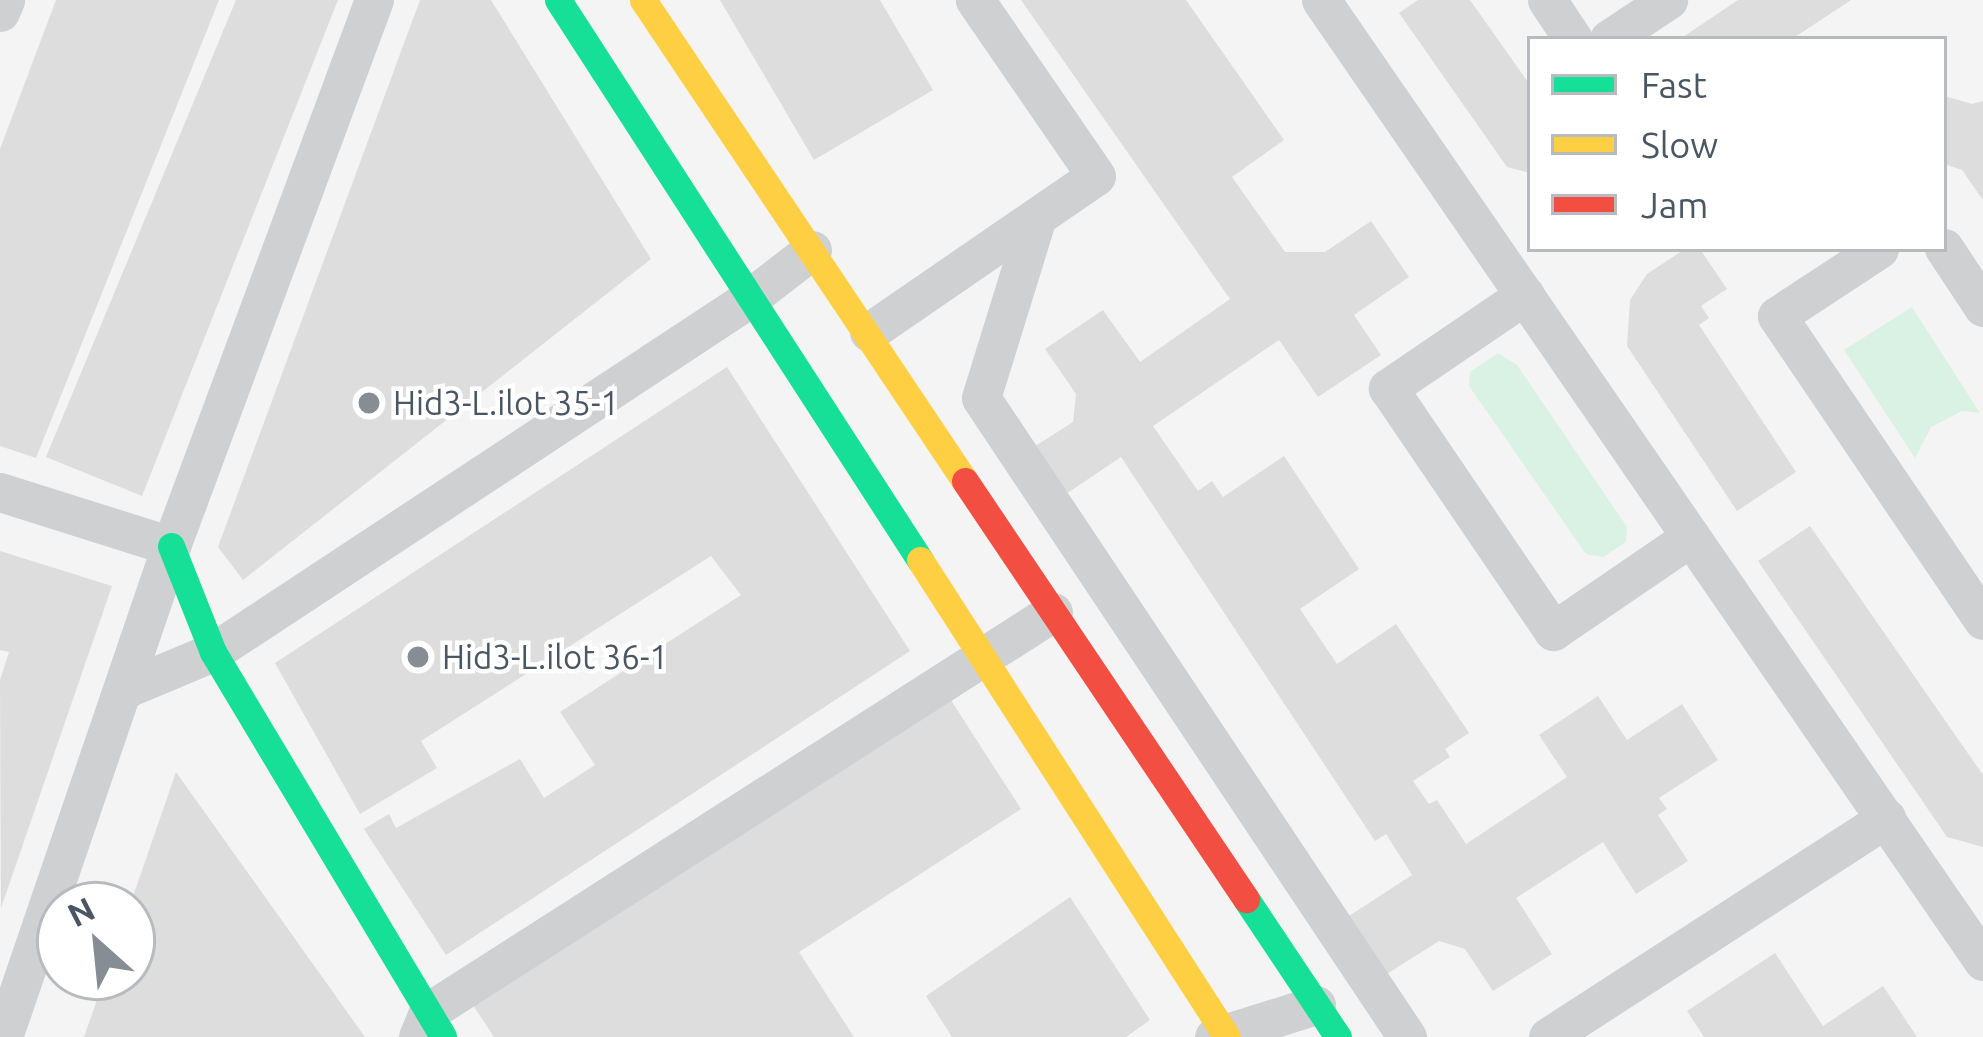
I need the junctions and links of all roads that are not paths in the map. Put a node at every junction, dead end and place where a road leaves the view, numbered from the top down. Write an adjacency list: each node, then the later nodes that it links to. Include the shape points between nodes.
1 (5, 0): 9 (street)
2 (374, 0): 23 (street)
3 (560, 0): 18 (street)
4 (644, 0): 13 (street)
5 (975, 0): 12 (street, via 1096,176)
6 (1321, 0): 14 (street)
7 (1547, 0): 10 (street)
8 (1668, 0): 11 (street)
9 (0, 13)
10 (1571, 36)
11 (1614, 36)
12 (1036, 217): 20 (street); 35 (street, via 981,398)
13 (812, 250): 18 (street); 20 (street)
14 (1516, 251): 17 (street)
15 (1874, 252): 25 (street, via 1777,316)
16 (1947, 252): 19 (street)
17 (1525, 295): 22 (street); 22 (street, via 1388,388 1553,631)
18 (747, 300): 26 (street); 27 (street)
19 (1983, 307)
20 (869, 332): 24 (street)
21 (0, 492): 23 (street)
22 (1691, 537): 29 (street)
23 (172, 546): 26 (street); 28 (street)
24 (1054, 612): 27 (street); 31 (street)
25 (1983, 620)
26 (213, 652): 28 (street); 32 (street)
27 (980, 657): 32 (street); 33 (street)
28 (127, 688): 34 (street)
29 (1886, 818): 30 (street); 36 (street)
30 (1981, 954)
31 (1327, 1021): 33 (street)
32 (430, 1029)
33 (1221, 1035)
34 (3, 1037)
35 (1407, 1037)
36 (1548, 1037)

